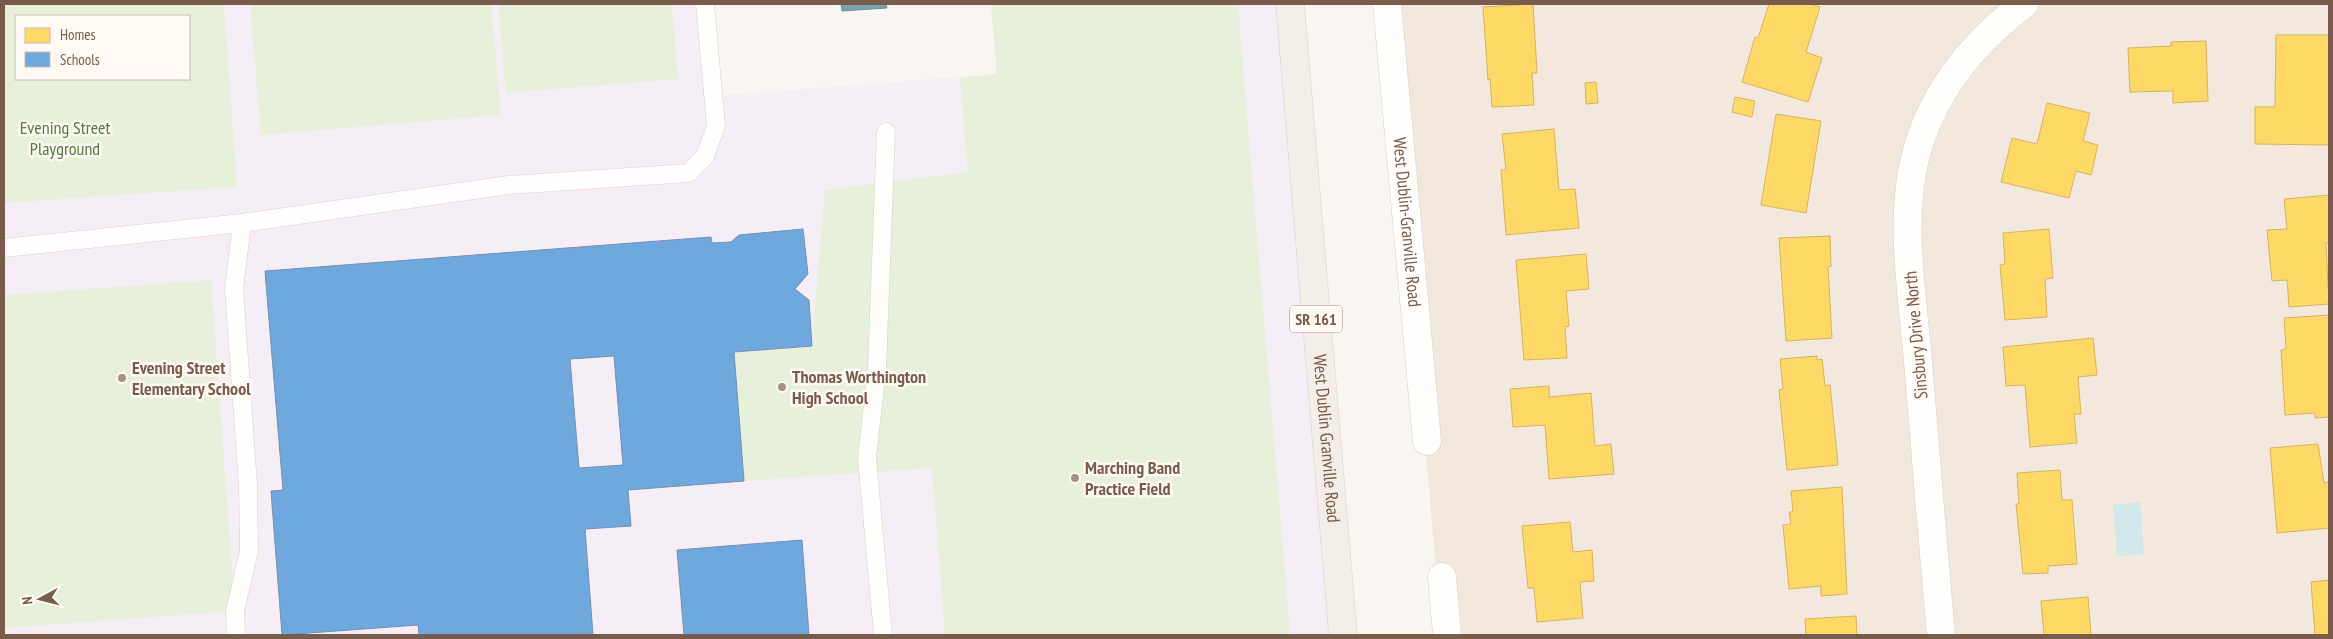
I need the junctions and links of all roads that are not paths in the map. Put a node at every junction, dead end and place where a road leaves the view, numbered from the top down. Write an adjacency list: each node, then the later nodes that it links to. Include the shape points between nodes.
1 (705, 4): 6 (lane, via 716,126 705,156 689,173 509,186)
2 (1290, 4): 12 (main road, West Dublin Granville Road / SR 161)
3 (1387, 4): 8 (street, West Dublin-Granville Road)
4 (2024, 4): 14 (street, Sinsbury Drive North, via 1997,24 1972,49 1949,80 1918,146 1908,192 1910,267)
5 (886, 132): 11 (lane, via 877,368 867,458)
6 (242, 224): 7 (lane); 10 (lane, via 234,289 248,485 249,551 235,611)
7 (4, 248)
8 (1427, 441)
9 (1442, 577): 13 (street)
10 (236, 635)
11 (883, 635)
12 (1343, 635)
13 (1446, 635)
14 (1941, 635)

